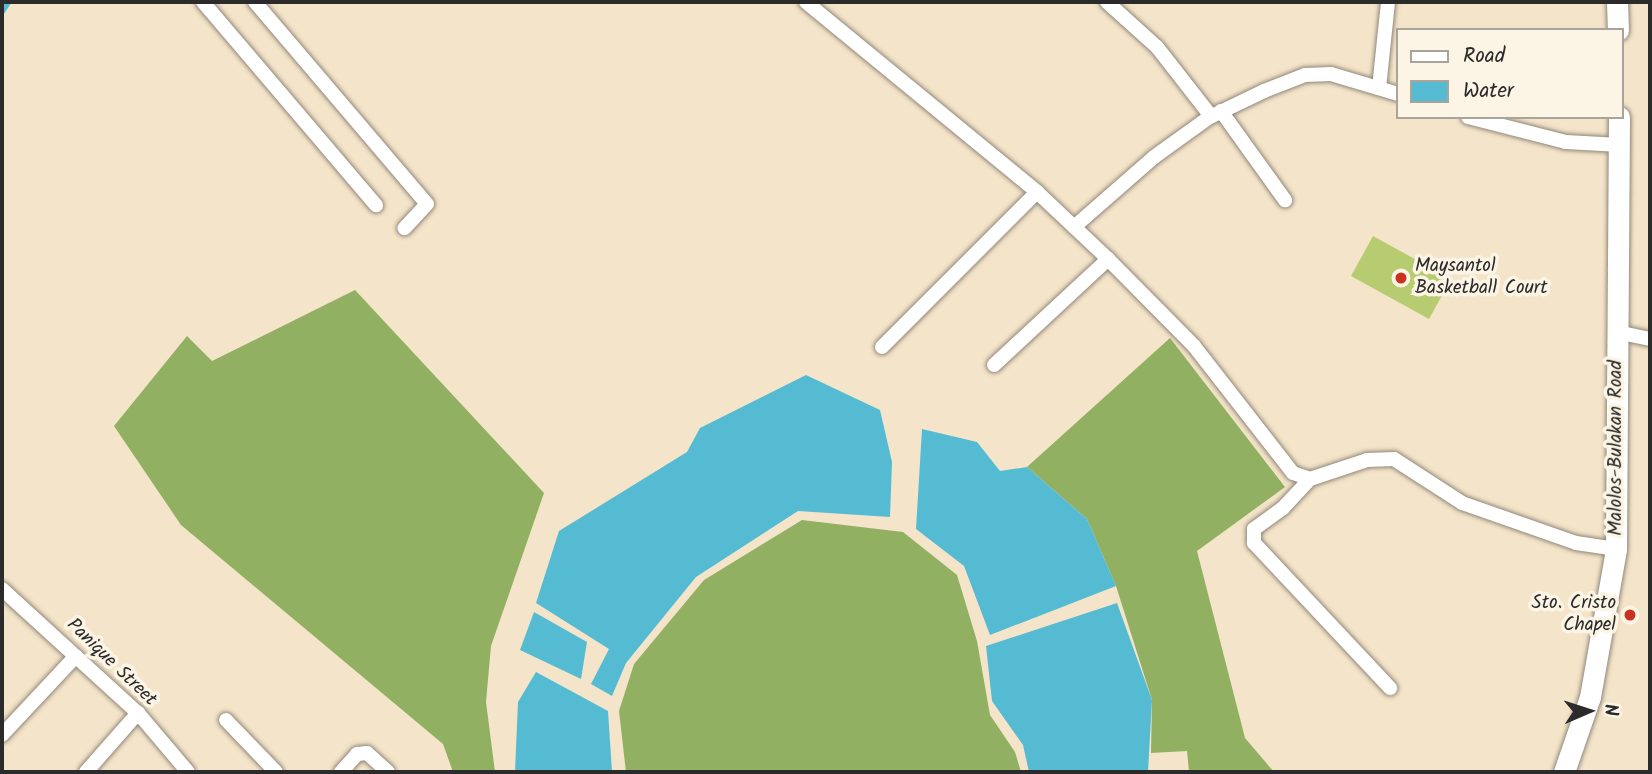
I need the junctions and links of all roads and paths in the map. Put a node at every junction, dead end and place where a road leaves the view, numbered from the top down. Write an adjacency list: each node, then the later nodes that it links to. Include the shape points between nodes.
1 (203, 2): 16 (street)
2 (255, 2): 18 (street, via 426,204)
3 (806, 2): 14 (street)
4 (1107, 2): 10 (street, via 1157,47)
5 (1388, 2): 8 (street)
6 (1617, 2): 7 (main road)
7 (1618, 28)
8 (1379, 88): 9 (street); 10 (street, via 1331,74 1305,75)
9 (1396, 93)
10 (1216, 114): 15 (street); 17 (street, via 1154,156)
11 (1476, 119): 13 (street, via 1566,142)
12 (1619, 119): 13 (main road, Malolos-Bulakan Road)
13 (1620, 145): 20 (main road, Malolos-Bulakan Road)
14 (1037, 192): 17 (street); 22 (street)
15 (1285, 200)
16 (376, 205)
17 (1074, 227): 19 (street)
18 (405, 228)
19 (1108, 259): 23 (street); 24 (street, via 1194,346 1283,463 1293,473)
20 (1618, 332): 21 (street); 25 (main road, Malolos-Bulakan Road)
21 (1650, 339)
22 (882, 346)
23 (995, 365)
24 (1310, 479): 25 (street, via 1367,460 1394,459 1462,503 1576,543); 28 (street, via 1283,508 1254,529 1252,538)
25 (1616, 549): 37 (main road, Malolos-Bulakan Road, via 1590,697)
26 (4, 595): 27 (street, Panique Street)
27 (76, 656): 29 (street, Panique Street); 31 (street)
28 (1390, 688)
29 (138, 713): 32 (street); 33 (street, Panique Street)
30 (226, 720): 34 (street)
31 (2, 735)
32 (86, 772)
33 (188, 772)
34 (276, 772)
35 (341, 772): 36 (street, via 357,754 367,752)
36 (388, 772)
37 (1564, 772)

